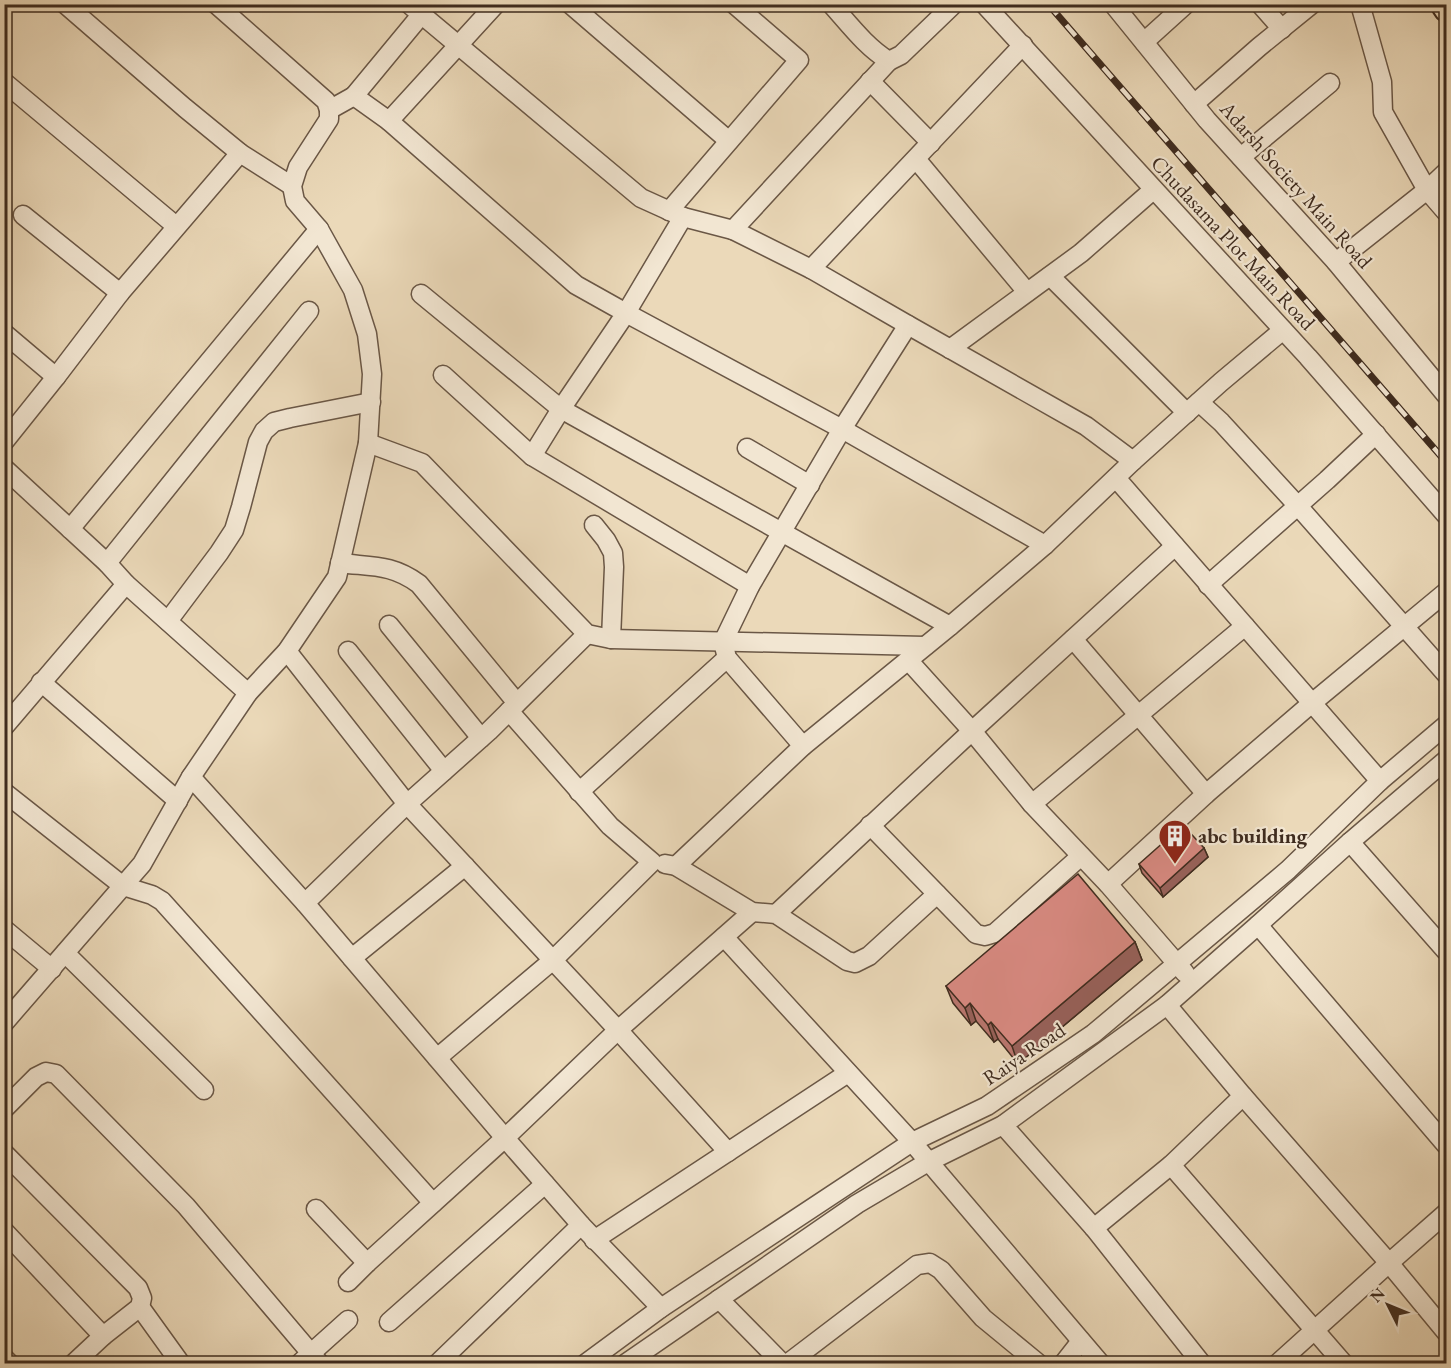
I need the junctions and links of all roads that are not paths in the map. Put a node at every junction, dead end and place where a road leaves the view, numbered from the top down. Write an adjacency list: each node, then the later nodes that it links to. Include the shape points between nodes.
1 (64, 4): 31 (street)
2 (216, 4): 27 (street, via 326,101)
3 (496, 4): 19 (street)
4 (570, 4): 29 (street)
5 (734, 4): 29 (street, via 799,60)
6 (831, 4): 21 (street, via 861,38)
7 (954, 4): 21 (street, via 901,55)
8 (984, 4): 20 (street, Chudasama Plot Main Road)
9 (1113, 4): 18 (street, Adarsh Society Main Road)
10 (1186, 4): 18 (street)
11 (1260, 4): 17 (street)
12 (1312, 4): 17 (street)
13 (1360, 4): 37 (street, via 1382,82 1383,112)
14 (1442, 4): 15 (main road)
15 (1446, 9)
16 (415, 10): 19 (street); 25 (street)
17 (1282, 28): 26 (street)
18 (1144, 42): 26 (street, Adarsh Society Main Road)
19 (459, 45): 28 (street); 39 (street, via 641,198)
20 (1023, 45): 30 (street); 36 (street, Chudasama Plot Main Road)
21 (889, 61): 22 (street)
22 (870, 81): 30 (street); 43 (street)
23 (4, 82): 41 (street)
24 (1330, 83): 32 (street)
25 (354, 96): 27 (street); 28 (street)
26 (1194, 104): 32 (street, Adarsh Society Main Road)
27 (329, 110): 35 (street, via 329,119 298,167)
28 (389, 122): 51 (street, via 576,285)
29 (729, 141): 39 (street)
30 (931, 143): 33 (street)
31 (240, 153): 35 (street); 41 (street)
32 (1241, 158): 44 (street, Adarsh Society Main Road)
33 (916, 159): 45 (street); 47 (street)
34 (1446, 172): 37 (street)
35 (292, 186): 42 (street, via 295,201)
36 (1153, 190): 46 (street); 53 (street, Chudasama Plot Main Road)
37 (1427, 190): 38 (street); 44 (street)
38 (1446, 212)
39 (676, 214): 43 (street); 51 (street)
40 (23, 215): 48 (street)
41 (176, 226): 48 (street)
42 (319, 229): 59 (street, via 353,290 367,334 372,374); 75 (street)
43 (733, 230): 45 (street)
44 (1336, 262): 58 (street, Adarsh Society Main Road)
45 (811, 269): 52 (street)
46 (1050, 276): 47 (street); 60 (street)
47 (1027, 292): 55 (street)
48 (120, 293): 57 (street)
49 (421, 294): 61 (street)
50 (309, 311): 79 (street)
51 (626, 313): 61 (street); 62 (street)
52 (908, 325): 55 (street); 62 (street)
53 (1282, 330): 60 (street); 63 (street, Chudasama Plot Main Road)
54 (4, 333): 57 (street)
55 (950, 349): 68 (street, via 1086,426)
56 (443, 375): 67 (street)
57 (56, 377): 64 (street)
58 (1446, 395)
59 (370, 402): 65 (street); 85 (street, via 274,422 264,431 234,530)
60 (1193, 407): 68 (street); 72 (street, via 1221,422)
61 (561, 409): 67 (street); 76 (street)
62 (842, 429): 71 (street); 77 (street)
63 (1376, 434): 72 (street); 73 (street, Chudasama Plot Main Road)
64 (4, 442)
65 (368, 443): 80 (street); 90 (street, via 422,463)
66 (747, 448): 71 (street)
67 (532, 456): 83 (street)
68 (1133, 461): 70 (street)
69 (4, 468): 75 (street)
70 (1116, 478): 77 (street); 78 (street)
71 (810, 485): 76 (street)
72 (1298, 506): 82 (street); 89 (street)
73 (1446, 515)
74 (594, 525): 91 (street, via 613,553)
75 (70, 529): 79 (street)
76 (782, 533): 83 (street); 87 (street)
77 (1045, 545): 87 (street)
78 (1175, 546): 82 (street); 92 (street)
79 (107, 563): 81 (street)
80 (340, 563): 95 (street, via 337,577); 102 (street, via 390,568 419,584)
81 (126, 584): 85 (street); 99 (street)
82 (1209, 585): 88 (street)
83 (750, 586): 94 (street)
84 (1446, 592): 89 (street)
85 (168, 621): 100 (street)
86 (389, 625): 107 (street)
87 (950, 626): 93 (street)
88 (1245, 626): 101 (street); 103 (street)
89 (1404, 627): 98 (street); 101 (street)
90 (587, 634): 91 (street); 102 (street)
91 (611, 639): 94 (street)
92 (1073, 639): 103 (street); 106 (street)
93 (925, 646): 94 (street); 97 (street)
94 (725, 650): 108 (street); 114 (street)
95 (287, 651): 100 (street); 117 (street)
96 (348, 651): 110 (street)
97 (908, 660): 106 (street); 108 (street)
98 (1446, 674)
99 (41, 682): 105 (street); 116 (street)
100 (248, 693): 111 (street)
101 (1312, 703): 112 (street); 115 (street)
102 (513, 707): 107 (street); 114 (street)
103 (1138, 715): 115 (street); 118 (street)
104 (1446, 725): 112 (street, Raiya Road)
105 (4, 727)
106 (972, 731): 118 (street); 119 (street)
107 (481, 738): 110 (street)
108 (802, 746): 124 (street)
109 (1446, 762): 120 (street, Raiya Road)
110 (444, 771): 117 (street)
111 (191, 777): 116 (street); 128 (street)
112 (1380, 781): 138 (street, Raiya Road, via 1288,870)
113 (4, 792): 126 (street)
114 (579, 792): 122 (street, via 610,826)
115 (1206, 794): 125 (street)
116 (178, 801): 126 (street, via 142,864)
117 (407, 804): 123 (street); 128 (street)
118 (1032, 804): 121 (street)
119 (870, 825): 127 (street); 130 (street)
120 (1350, 842): 131 (street, Raiya Road); 134 (street)
121 (1081, 855): 125 (street); 127 (street, via 986,936 976,934)
122 (652, 862): 124 (street); 137 (street)
123 (465, 866): 136 (street); 137 (street)
124 (676, 866): 129 (street)
125 (1108, 884): 138 (street)
126 (123, 886): 135 (street); 158 (street, via 162,901)
127 (937, 894): 130 (street, via 868,956 855,963)
128 (305, 903): 136 (street)
129 (752, 912): 130 (street); 133 (street)
130 (776, 914)
131 (1258, 926): 140 (street, Raiya Road); 152 (street)
132 (4, 929): 139 (street)
133 (724, 937): 143 (street); 145 (street)
134 (1446, 951)
135 (65, 953): 139 (street); 146 (street)
136 (352, 958): 144 (street)
137 (553, 960): 143 (street); 144 (street)
138 (1178, 963): 140 (street); 151 (street, Raiya Road, via 1093,1034 996,1100)
139 (52, 969): 142 (street)
140 (1192, 982): 141 (street, Raiya Road)
141 (1167, 1005): 147 (street); 149 (street, Raiya Road)
142 (4, 1023)
143 (618, 1030): 150 (street); 153 (street)
144 (437, 1058): 150 (street)
145 (848, 1073): 151 (street); 153 (street)
146 (204, 1090)
147 (1243, 1096): 156 (street); 166 (street)
148 (4, 1109): 178 (street, via 36,1077 46,1072 56,1074 186,1206)
149 (1003, 1125): 155 (street, Raiya Road); 162 (street)
150 (505, 1138): 157 (street); 158 (street)
151 (912, 1142): 155 (street); 170 (street, Raiya Road)
152 (1446, 1145)
153 (728, 1152): 164 (street)
154 (4, 1153): 169 (street, via 138,1288)
155 (928, 1162): 168 (street, Raiya Road, via 857,1204); 176 (street)
156 (1172, 1165): 162 (street); 173 (street)
157 (545, 1184): 161 (street); 172 (street)
158 (433, 1203): 165 (street)
159 (316, 1209): 165 (street)
160 (1446, 1213): 166 (street)
161 (581, 1225): 164 (street); 183 (street)
162 (1094, 1228): 189 (street)
163 (4, 1231): 175 (street)
164 (594, 1240): 170 (street)
165 (367, 1263): 167 (street)
166 (1389, 1263): 173 (street); 174 (street)
167 (348, 1282)
168 (719, 1299): 179 (street, Raiya Road); 185 (street)
169 (140, 1307): 175 (street); 180 (street)
170 (661, 1308): 184 (street, Raiya Road)
171 (348, 1320): 178 (street)
172 (389, 1322)
173 (1315, 1329): 190 (street); 191 (street)
174 (1446, 1332)
175 (103, 1336): 182 (street)
176 (1081, 1341): 187 (street); 188 (street)
177 (4, 1358): 181 (street)
178 (310, 1360)
179 (635, 1361)
180 (180, 1363)
181 (10, 1364)
182 (73, 1364)
183 (437, 1364)
184 (585, 1364)
185 (785, 1364): 186 (street, via 917,1265 930,1263 941,1270 983,1318)
186 (1039, 1364)
187 (1063, 1364)
188 (1101, 1364)
189 (1202, 1364)
190 (1277, 1364)
191 (1344, 1364)

